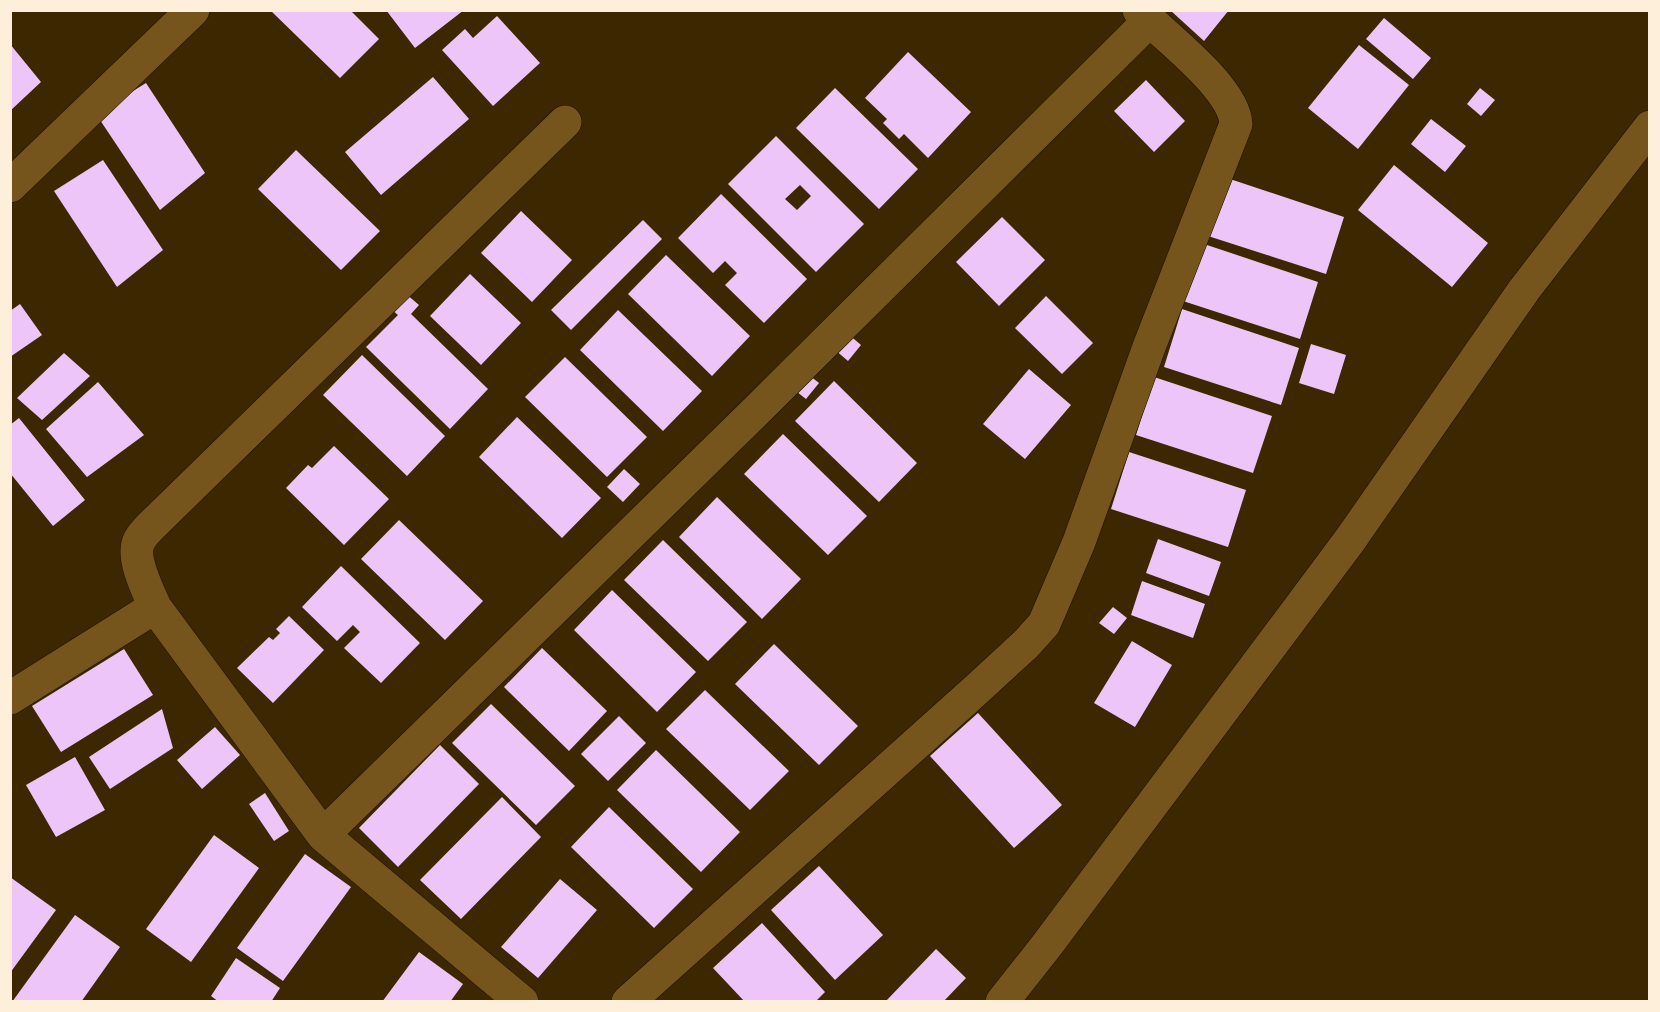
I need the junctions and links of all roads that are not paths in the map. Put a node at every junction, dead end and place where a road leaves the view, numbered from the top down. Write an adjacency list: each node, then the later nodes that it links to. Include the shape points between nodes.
1 (193, 10): 5 (street)
2 (1144, 16): 8 (street, via 764,403); 10 (street, via 1212,80 1233,107 1236,123 1044,624 976,690)
3 (565, 122): 6 (street, via 142,536 137,551 139,564)
4 (1650, 127): 11 (street, via 1524,290 1350,540)
5 (10, 186)
6 (155, 607): 7 (street); 8 (street)
7 (10, 698)
8 (323, 835): 9 (street)
9 (522, 1002)
10 (628, 1002)
11 (1002, 1002)

